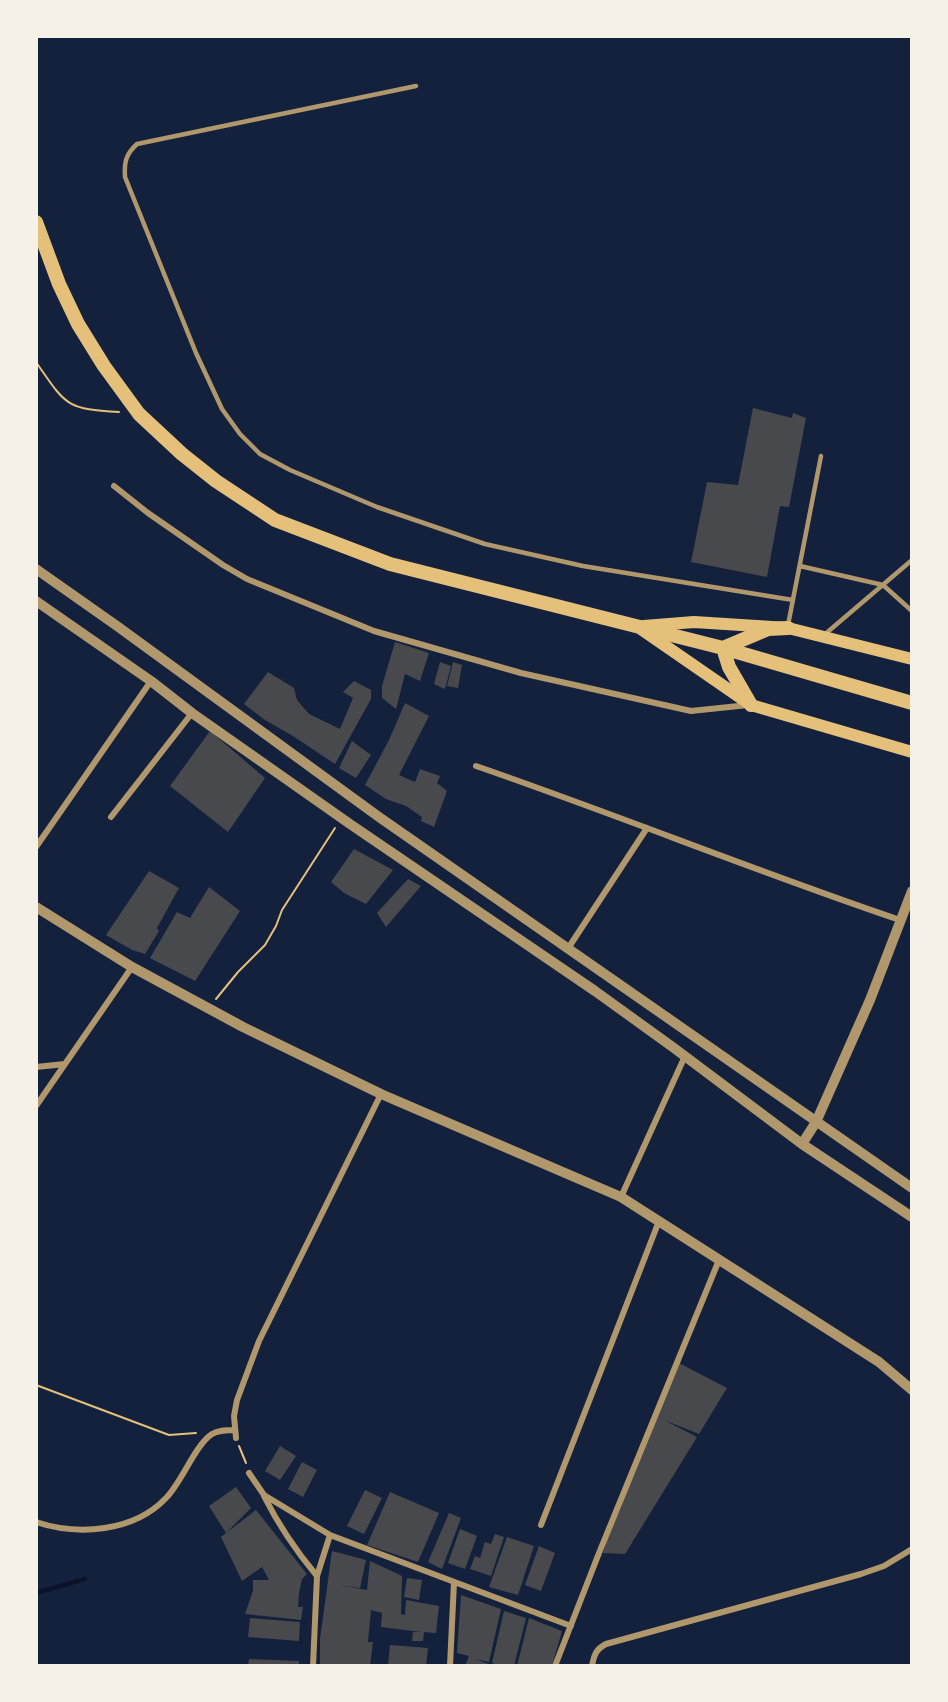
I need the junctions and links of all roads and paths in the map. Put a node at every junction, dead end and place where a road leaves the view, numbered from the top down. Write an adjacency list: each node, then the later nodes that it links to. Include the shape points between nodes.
1 (416, 86): 11 (lane, via 137,144 129,150 124,163 125,177 222,410 260,454 290,470 377,507 485,544 583,566)
2 (36, 222): 4 (highway, via 59,284 89,345)
3 (36, 362): 4 (path, via 60,397 72,405)
4 (139, 414): 14 (highway, via 216,481 253,507 292,527 390,564)
5 (821, 456): 8 (lane)
6 (114, 486): 21 (street, via 247,579 374,631 521,673 691,711)
7 (912, 560): 10 (lane)
8 (800, 566): 10 (lane); 11 (lane)
9 (36, 569): 31 (street, via 379,817)
10 (883, 585): 13 (lane); 16 (lane)
11 (793, 600): 15 (lane)
12 (36, 601): 19 (street)
13 (912, 611)
14 (637, 626): 15 (main road, via 694,622); 17 (highway); 21 (main road)
15 (788, 628): 16 (main road); 17 (highway, via 768,629)
16 (824, 635): 18 (main road)
17 (723, 648): 20 (highway); 21 (highway)
18 (912, 658)
19 (151, 681): 22 (street); 28 (street)
20 (912, 703)
21 (751, 705): 23 (main road)
22 (192, 713): 25 (street); 26 (street)
23 (912, 752)
24 (476, 766): 27 (street)
25 (111, 818)
26 (341, 818): 33 (street); 36 (path, via 282,910 265,945)
27 (647, 828): 32 (street); 34 (street)
28 (36, 846)
29 (912, 891): 32 (street)
30 (36, 907): 35 (street)
31 (520, 913): 33 (street); 34 (street)
32 (900, 920): 44 (street, via 870,1000)
33 (508, 932): 38 (street)
34 (569, 947): 37 (street)
35 (132, 967): 36 (street); 40 (street)
36 (209, 1009): 42 (street)
37 (687, 1030): 38 (street); 44 (street)
38 (674, 1048): 39 (street)
39 (685, 1056): 45 (street); 47 (street)
40 (65, 1064): 41 (street); 43 (street)
41 (36, 1067)
42 (381, 1094): 47 (street); 53 (street, via 259,1341 237,1400)
43 (36, 1106)
44 (816, 1122): 45 (street); 46 (street)
45 (802, 1144): 48 (street)
46 (912, 1188)
47 (621, 1197): 49 (street)
48 (912, 1217)
49 (660, 1221): 50 (street); 59 (street)
50 (719, 1260): 52 (street, via 879,1362); 64 (street)
51 (36, 1385): 54 (path, via 169,1434)
52 (912, 1390)
53 (235, 1430): 54 (street); 55 (street)
54 (214, 1433): 58 (street, via 166,1498 142,1516 80,1530)
55 (236, 1438): 56 (path)
56 (249, 1473): 57 (street)
57 (264, 1496): 60 (street); 62 (street, via 300,1557)
58 (36, 1522)
59 (541, 1525)
60 (330, 1535): 62 (street); 63 (street)
61 (912, 1549): 68 (street, via 861,1575 606,1644 597,1649)
62 (317, 1576): 65 (street)
63 (454, 1582): 64 (street); 66 (street)
64 (571, 1626): 67 (street)
65 (313, 1666)
66 (450, 1666)
67 (555, 1666)
68 (592, 1666)

